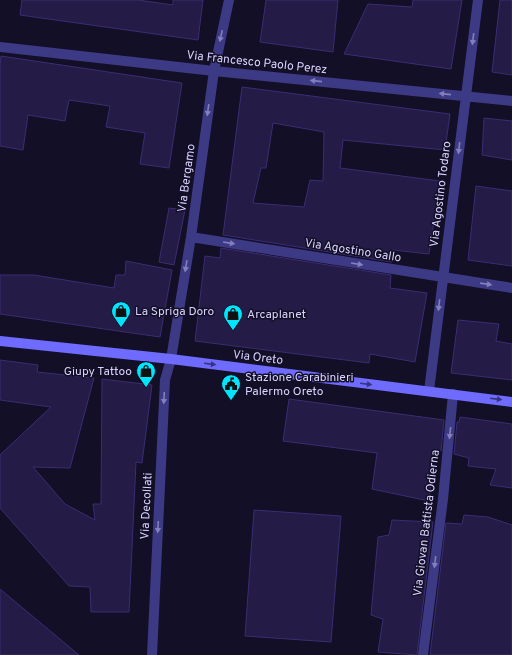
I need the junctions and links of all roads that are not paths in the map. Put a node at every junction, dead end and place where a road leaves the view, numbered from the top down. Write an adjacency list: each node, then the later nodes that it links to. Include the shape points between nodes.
1 (229, 0): 4 (street, Via Bergamo, one-way to 4)
2 (478, 0): 5 (street, Via Agostino Todaro, one-way to 5)
3 (0, 47): 4 (street, Via Francesco Paolo Perez)
4 (214, 71): 5 (street, Via Francesco Paolo Perez, one-way to 4); 7 (street, Via Bergamo, one-way to 7)
5 (466, 96): 6 (street, Via Francesco Paolo Perez); 8 (street, Via Agostino Todaro, one-way to 8)
6 (512, 101)
7 (191, 237): 8 (street, Via Agostino Gallo, one-way to 8); 11 (street, Via Bergamo, one-way to 11)
8 (442, 278): 9 (street, Via Agostino Gallo, one-way to 9); 12 (street, Via Agostino Todaro, one-way to 12)
9 (512, 288)
10 (0, 341): 11 (street, Via Oreto)
11 (171, 359): 12 (street, Via Oreto, one-way to 12); 15 (street, Via Decollati, one-way to 15, via 165,380)
12 (428, 391): 13 (street, Via Oreto)
13 (453, 394): 14 (street, Via Oreto, one-way to 14); 16 (street, Via Giovan Battista Odierna, one-way to 16, via 443,499)
14 (512, 402)
15 (152, 655)
16 (423, 655)

